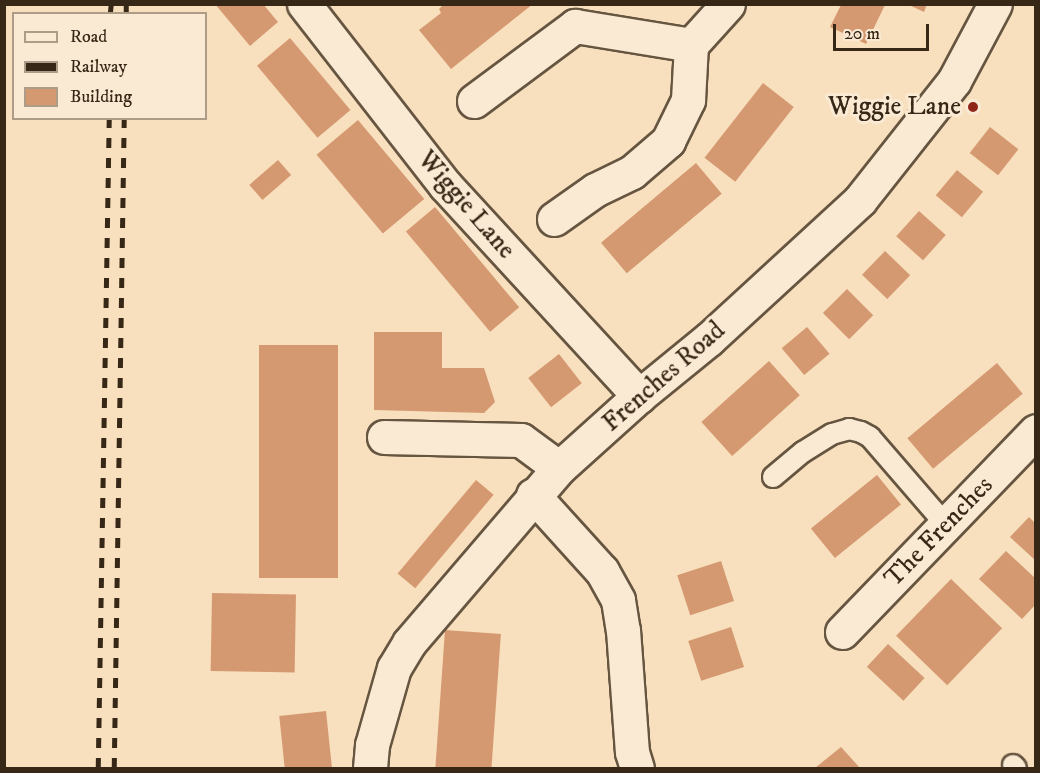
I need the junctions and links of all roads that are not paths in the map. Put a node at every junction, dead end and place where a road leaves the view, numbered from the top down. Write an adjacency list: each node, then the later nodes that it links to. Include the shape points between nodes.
1 (304, 4): 7 (street, Wiggie Lane, via 445,185)
2 (728, 4): 4 (street)
3 (994, 4): 7 (street, Frenches Road, via 954,81 860,200 709,339)
4 (691, 45): 5 (street, via 575,26); 6 (street, via 688,100 668,141 632,172 595,190)
5 (474, 101)
6 (554, 219)
7 (639, 396): 10 (street, Frenches Road)
8 (1035, 431): 13 (street, The Frenches)
9 (384, 437): 10 (street, via 521,440)
10 (559, 468): 12 (street, Frenches Road)
11 (773, 477): 13 (lane, via 832,434 849,429 861,432 870,436)
12 (532, 495): 15 (street, Frenches Road, via 409,643 394,668 372,745); 16 (street, via 602,571 618,600 632,752)
13 (946, 525): 14 (street, The Frenches)
14 (842, 632)
15 (370, 768)
16 (637, 768)

